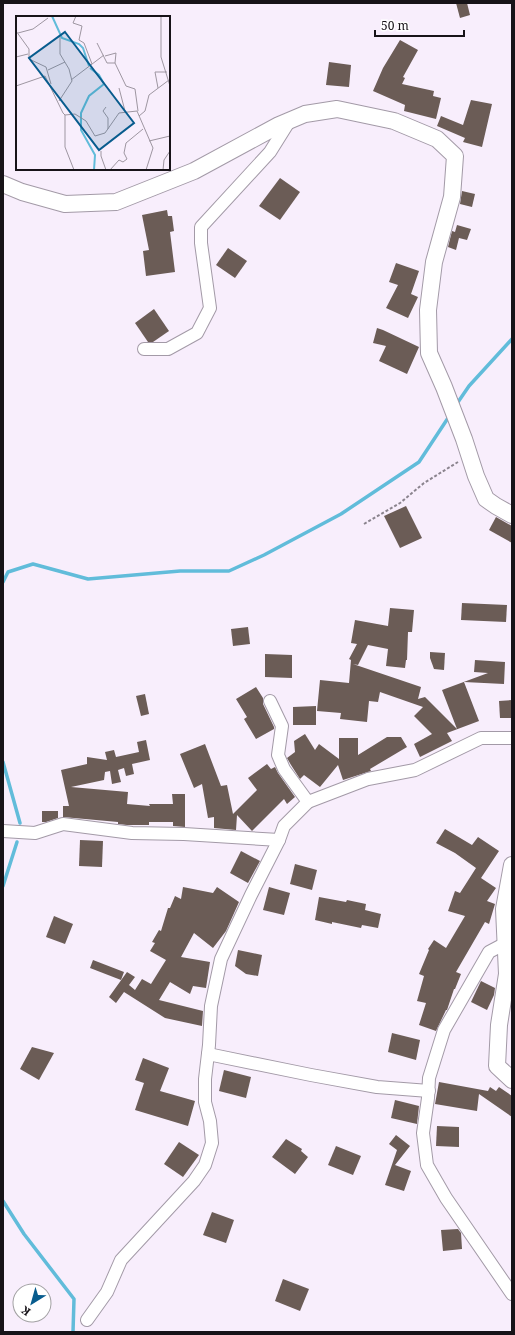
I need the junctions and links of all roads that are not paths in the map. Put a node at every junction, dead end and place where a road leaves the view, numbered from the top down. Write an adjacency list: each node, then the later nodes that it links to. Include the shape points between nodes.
1 (290, 120): 2 (street, via 194,172 116,202 65,204); 3 (street, via 270,152 201,227 210,308 197,333 168,349); 4 (street, via 305,114 337,109 394,121 438,140 455,156 452,197 434,262 428,310 429,353 486,499)
2 (3, 184)
3 (144, 349)
4 (512, 515)
5 (270, 701): 7 (street, via 282,726 278,756 284,770)
6 (512, 738): 7 (street, via 481,738 415,770 368,779)
7 (308, 802): 9 (street, via 284,826)
8 (3, 831): 9 (street, via 35,833 63,824 132,833)
9 (279, 840): 12 (street, via 221,959 211,1006)
10 (512, 865): 11 (street, via 504,909)
11 (506, 944): 13 (street, via 507,974 499,1025 497,1066); 14 (street, via 489,952 444,1030 429,1078)
12 (208, 1054): 14 (street, via 370,1085); 16 (street, via 205,1102 212,1143 205,1164 194,1181 121,1260 106,1292)
13 (512, 1080)
14 (429, 1091): 15 (street, via 423,1133 427,1165 446,1198)
15 (512, 1294)
16 (87, 1320)

